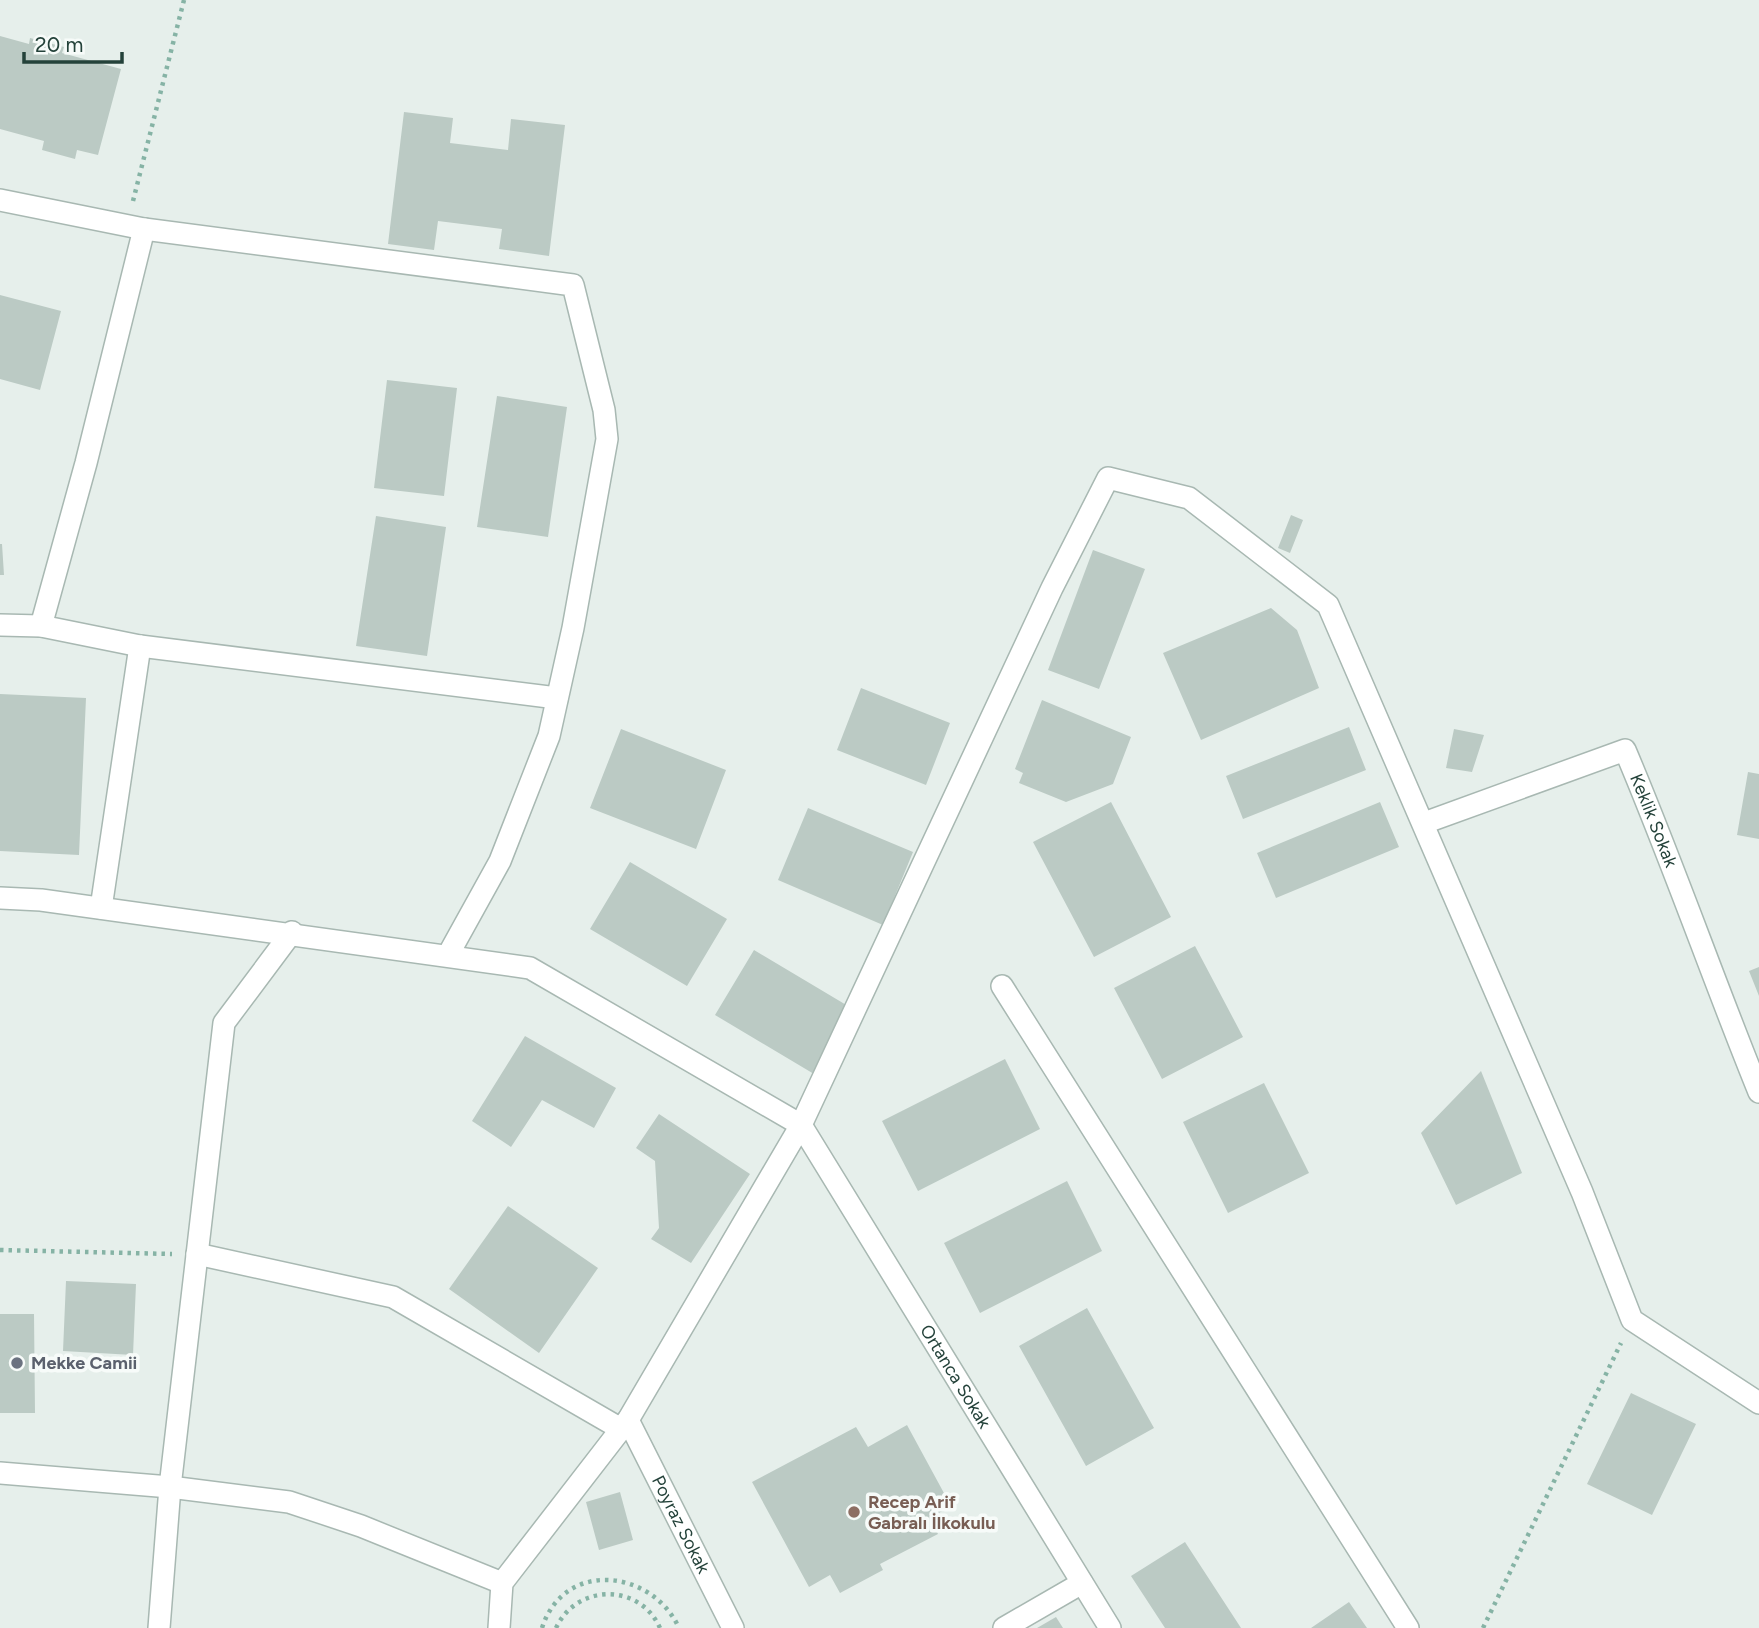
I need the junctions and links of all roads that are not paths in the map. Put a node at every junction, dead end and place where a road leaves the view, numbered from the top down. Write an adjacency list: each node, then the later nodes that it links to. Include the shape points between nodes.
1 (0, 200): 2 (street)
2 (135, 227): 4 (street, via 89,450); 6 (street, via 573,285 607,439)
3 (0, 625): 4 (street)
4 (41, 626): 5 (street)
5 (140, 646): 6 (street); 9 (street)
6 (557, 698): 11 (street, via 549,736 500,861)
7 (1424, 823): 13 (street, Keklik Sokak, via 1625,750); 14 (street, via 1328,604 1189,498 1108,478 1046,600); 16 (street, via 1583,1192 1632,1320)
8 (0, 898): 9 (street)
9 (102, 908): 10 (street)
10 (292, 932): 11 (street); 15 (street, via 224,1023)
11 (448, 955): 14 (street, via 530,968)
12 (1002, 986): 27 (street)
13 (1759, 1092)
14 (801, 1125): 17 (street); 21 (street, Ortanca Sokak)
15 (197, 1254): 17 (street, via 393,1297); 19 (street)
16 (1759, 1403)
17 (625, 1424): 20 (street); 24 (street, Poyraz Sokak)
18 (0, 1473): 19 (street)
19 (170, 1487): 20 (street, via 289,1502); 22 (street)
20 (502, 1583): 23 (street)
21 (1082, 1583): 25 (street); 26 (street, Ortanca Sokak)
22 (159, 1628)
23 (499, 1628)
24 (733, 1628)
25 (1004, 1628)
26 (1110, 1628)
27 (1408, 1628)

